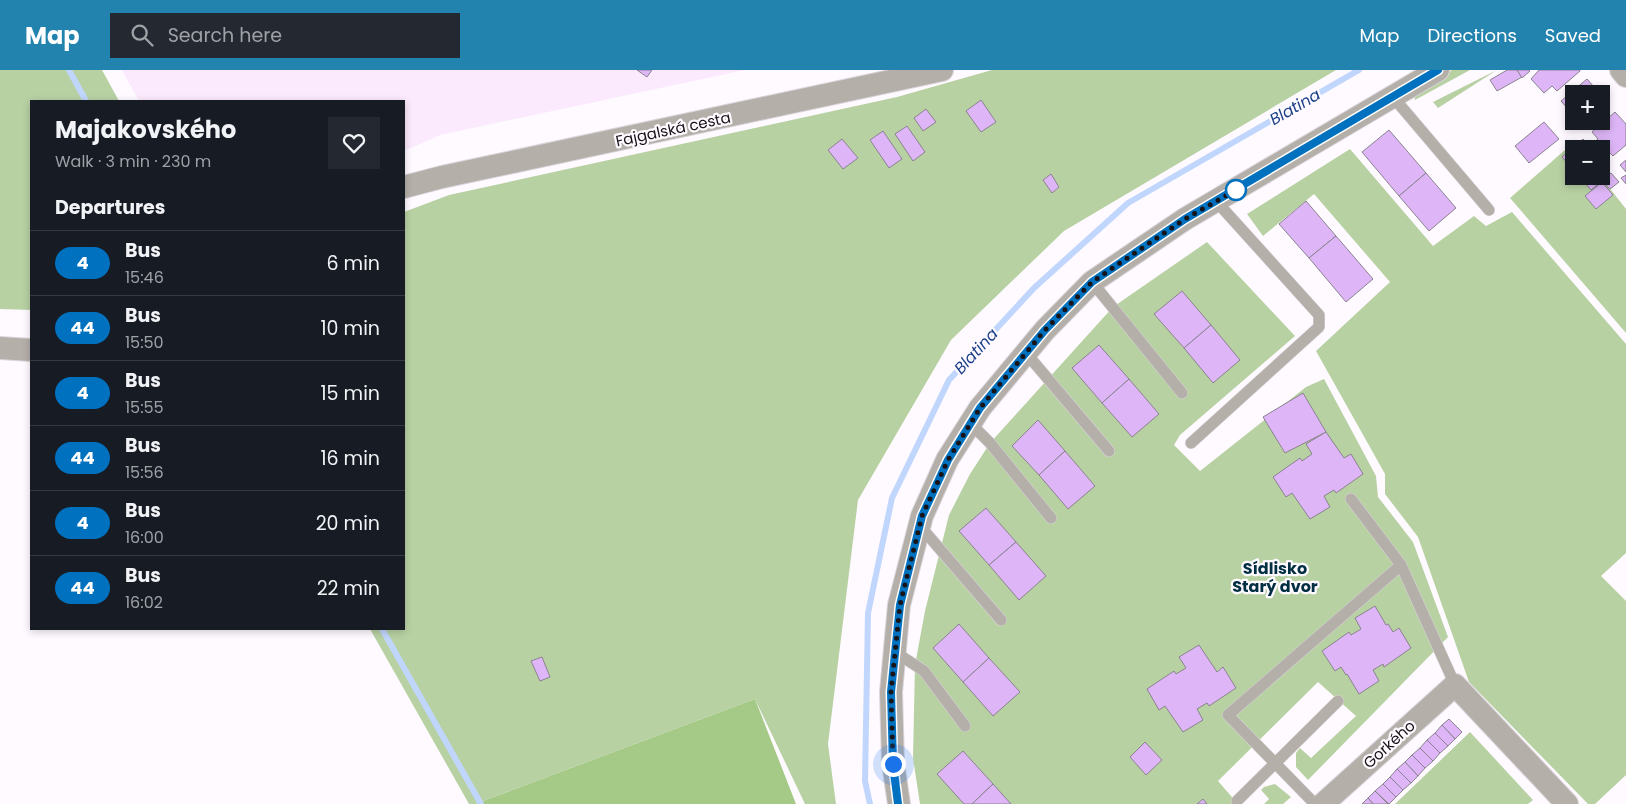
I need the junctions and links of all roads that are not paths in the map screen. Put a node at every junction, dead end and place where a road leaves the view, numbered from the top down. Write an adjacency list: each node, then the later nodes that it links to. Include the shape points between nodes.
1 (942, 70): 6 (street, Fajgalská cesta)
2 (1438, 70): 5 (street)
3 (1621, 70): 4 (street)
4 (1626, 76)
5 (1393, 97): 7 (street); 8 (lane)
6 (405, 187)
7 (1216, 201): 9 (street); 15 (lane, via 1319,315 1319,327)
8 (1489, 210)
9 (1092, 282): 12 (street); 13 (lane)
10 (0, 348): 11 (street)
11 (30, 350)
12 (1026, 353): 14 (street); 16 (lane)
13 (1182, 393)
14 (970, 423): 18 (lane, via 986,437); 19 (street, via 948,460)
15 (1191, 443)
16 (1109, 451)
17 (1351, 499): 20 (lane)
18 (1051, 518)
19 (920, 526): 21 (lane); 22 (street, via 900,605)
20 (1401, 565): 23 (lane); 26 (lane, via 1228,715)
21 (1001, 620)
22 (895, 652): 25 (lane, via 924,671); 28 (street, via 893,764)
23 (1455, 685): 30 (street, Gorkého); 31 (street)
24 (1338, 700): 26 (lane)
25 (965, 726)
26 (1275, 763): 27 (lane); 29 (lane)
27 (1237, 801)
28 (898, 804)
29 (1315, 804)
30 (1323, 804)
31 (1567, 804)

